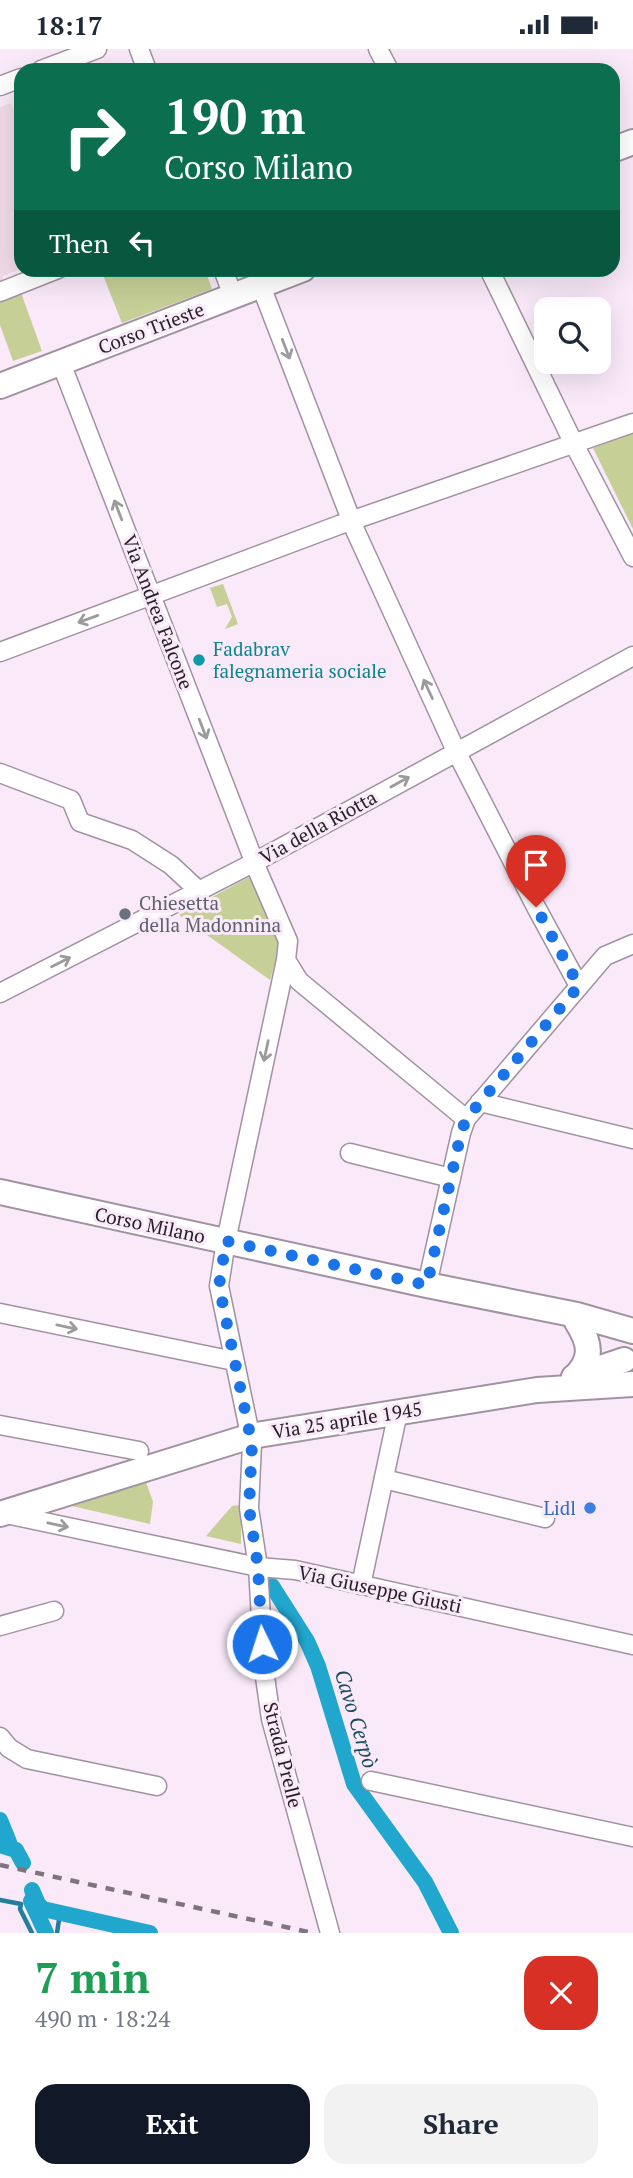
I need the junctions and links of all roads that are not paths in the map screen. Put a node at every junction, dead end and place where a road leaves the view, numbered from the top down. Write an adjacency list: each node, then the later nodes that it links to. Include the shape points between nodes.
1 (97, 49): 2 (street)
2 (60, 63)
3 (38, 277): 8 (street)
4 (226, 277): 9 (street)
5 (283, 277): 7 (main road, Corso Trieste)
6 (493, 277): 13 (street)
7 (261, 286): 9 (main road, Corso Trieste); 14 (street, one-way to 14)
8 (0, 292)
9 (233, 296): 10 (main road, Corso Trieste)
10 (61, 363): 11 (main road, Corso Trieste); 16 (street, Via Andrea Falcone, one-way to 10)
11 (0, 386)
12 (633, 423): 13 (street)
13 (574, 444): 14 (street); 15 (street)
14 (352, 521): 16 (street); 19 (street, one-way to 14)
15 (633, 557)
16 (152, 596): 17 (street, one-way to 17); 21 (street, Via Andrea Falcone, one-way to 21)
17 (0, 652)
18 (633, 656): 19 (street, Via della Riotta)
19 (456, 751): 21 (street, Via della Riotta, one-way to 19); 25 (street)
20 (0, 773): 22 (street, via 71,800 80,822 132,840)
21 (255, 862): 22 (street, Via della Riotta); 24 (street, Via Andrea Falcone, via 288,941)
22 (199, 891): 26 (street, Via della Riotta, one-way to 22)
23 (633, 944): 25 (street, via 605,956)
24 (286, 960): 28 (street, via 299,981); 33 (street, Strada Prelle, one-way to 33)
25 (579, 986): 27 (street)
26 (0, 993)
27 (480, 1102): 28 (street); 29 (street)
28 (466, 1121): 31 (street)
29 (633, 1139)
30 (350, 1153): 31 (street)
31 (451, 1178): 34 (street)
32 (0, 1192): 33 (main road, Corso Milano)
33 (226, 1241): 34 (main road, Corso Milano); 39 (street, Strada Prelle, via 219,1286)
34 (427, 1285): 35 (main road, Corso Milano)
35 (547, 1310): 37 (main road, Corso Milano); 38 (main road, Corso Milano)
36 (0, 1313): 39 (street, one-way to 39)
37 (577, 1322): 40 (main road, Corso Milano, via 617,1343); 41 (main road, via 588,1351 586,1366)
38 (622, 1327)
39 (234, 1361): 45 (street, Strada Prelle)
40 (623, 1367): 41 (main road, Via 25 aprile 1945); 42 (main road, Via 25 aprile 1945)
41 (574, 1378): 42 (main road, Via 25 aprile 1945)
42 (537, 1390): 43 (main road, Via 25 aprile 1945)
43 (398, 1412): 45 (main road, Via 25 aprile 1945); 47 (street)
44 (0, 1426): 46 (street)
45 (251, 1436): 48 (main road, Via 25 aprile 1945); 50 (street, Strada Prelle, via 249,1508)
46 (139, 1451)
47 (384, 1479): 49 (street); 51 (street)
48 (1, 1513): 50 (street, Via Giuseppe Giusti, one-way to 50)
49 (545, 1518)
50 (258, 1567): 51 (street, Via Giuseppe Giusti); 59 (street, Strada Prelle, via 271,1719)
51 (361, 1585): 54 (street, Via Giuseppe Giusti)
52 (54, 1611): 53 (street)
53 (0, 1626)
54 (633, 1644)
55 (0, 1737): 57 (street, via 27,1759)
56 (371, 1781): 58 (street)
57 (157, 1786)
58 (632, 1832)
59 (330, 1933)

